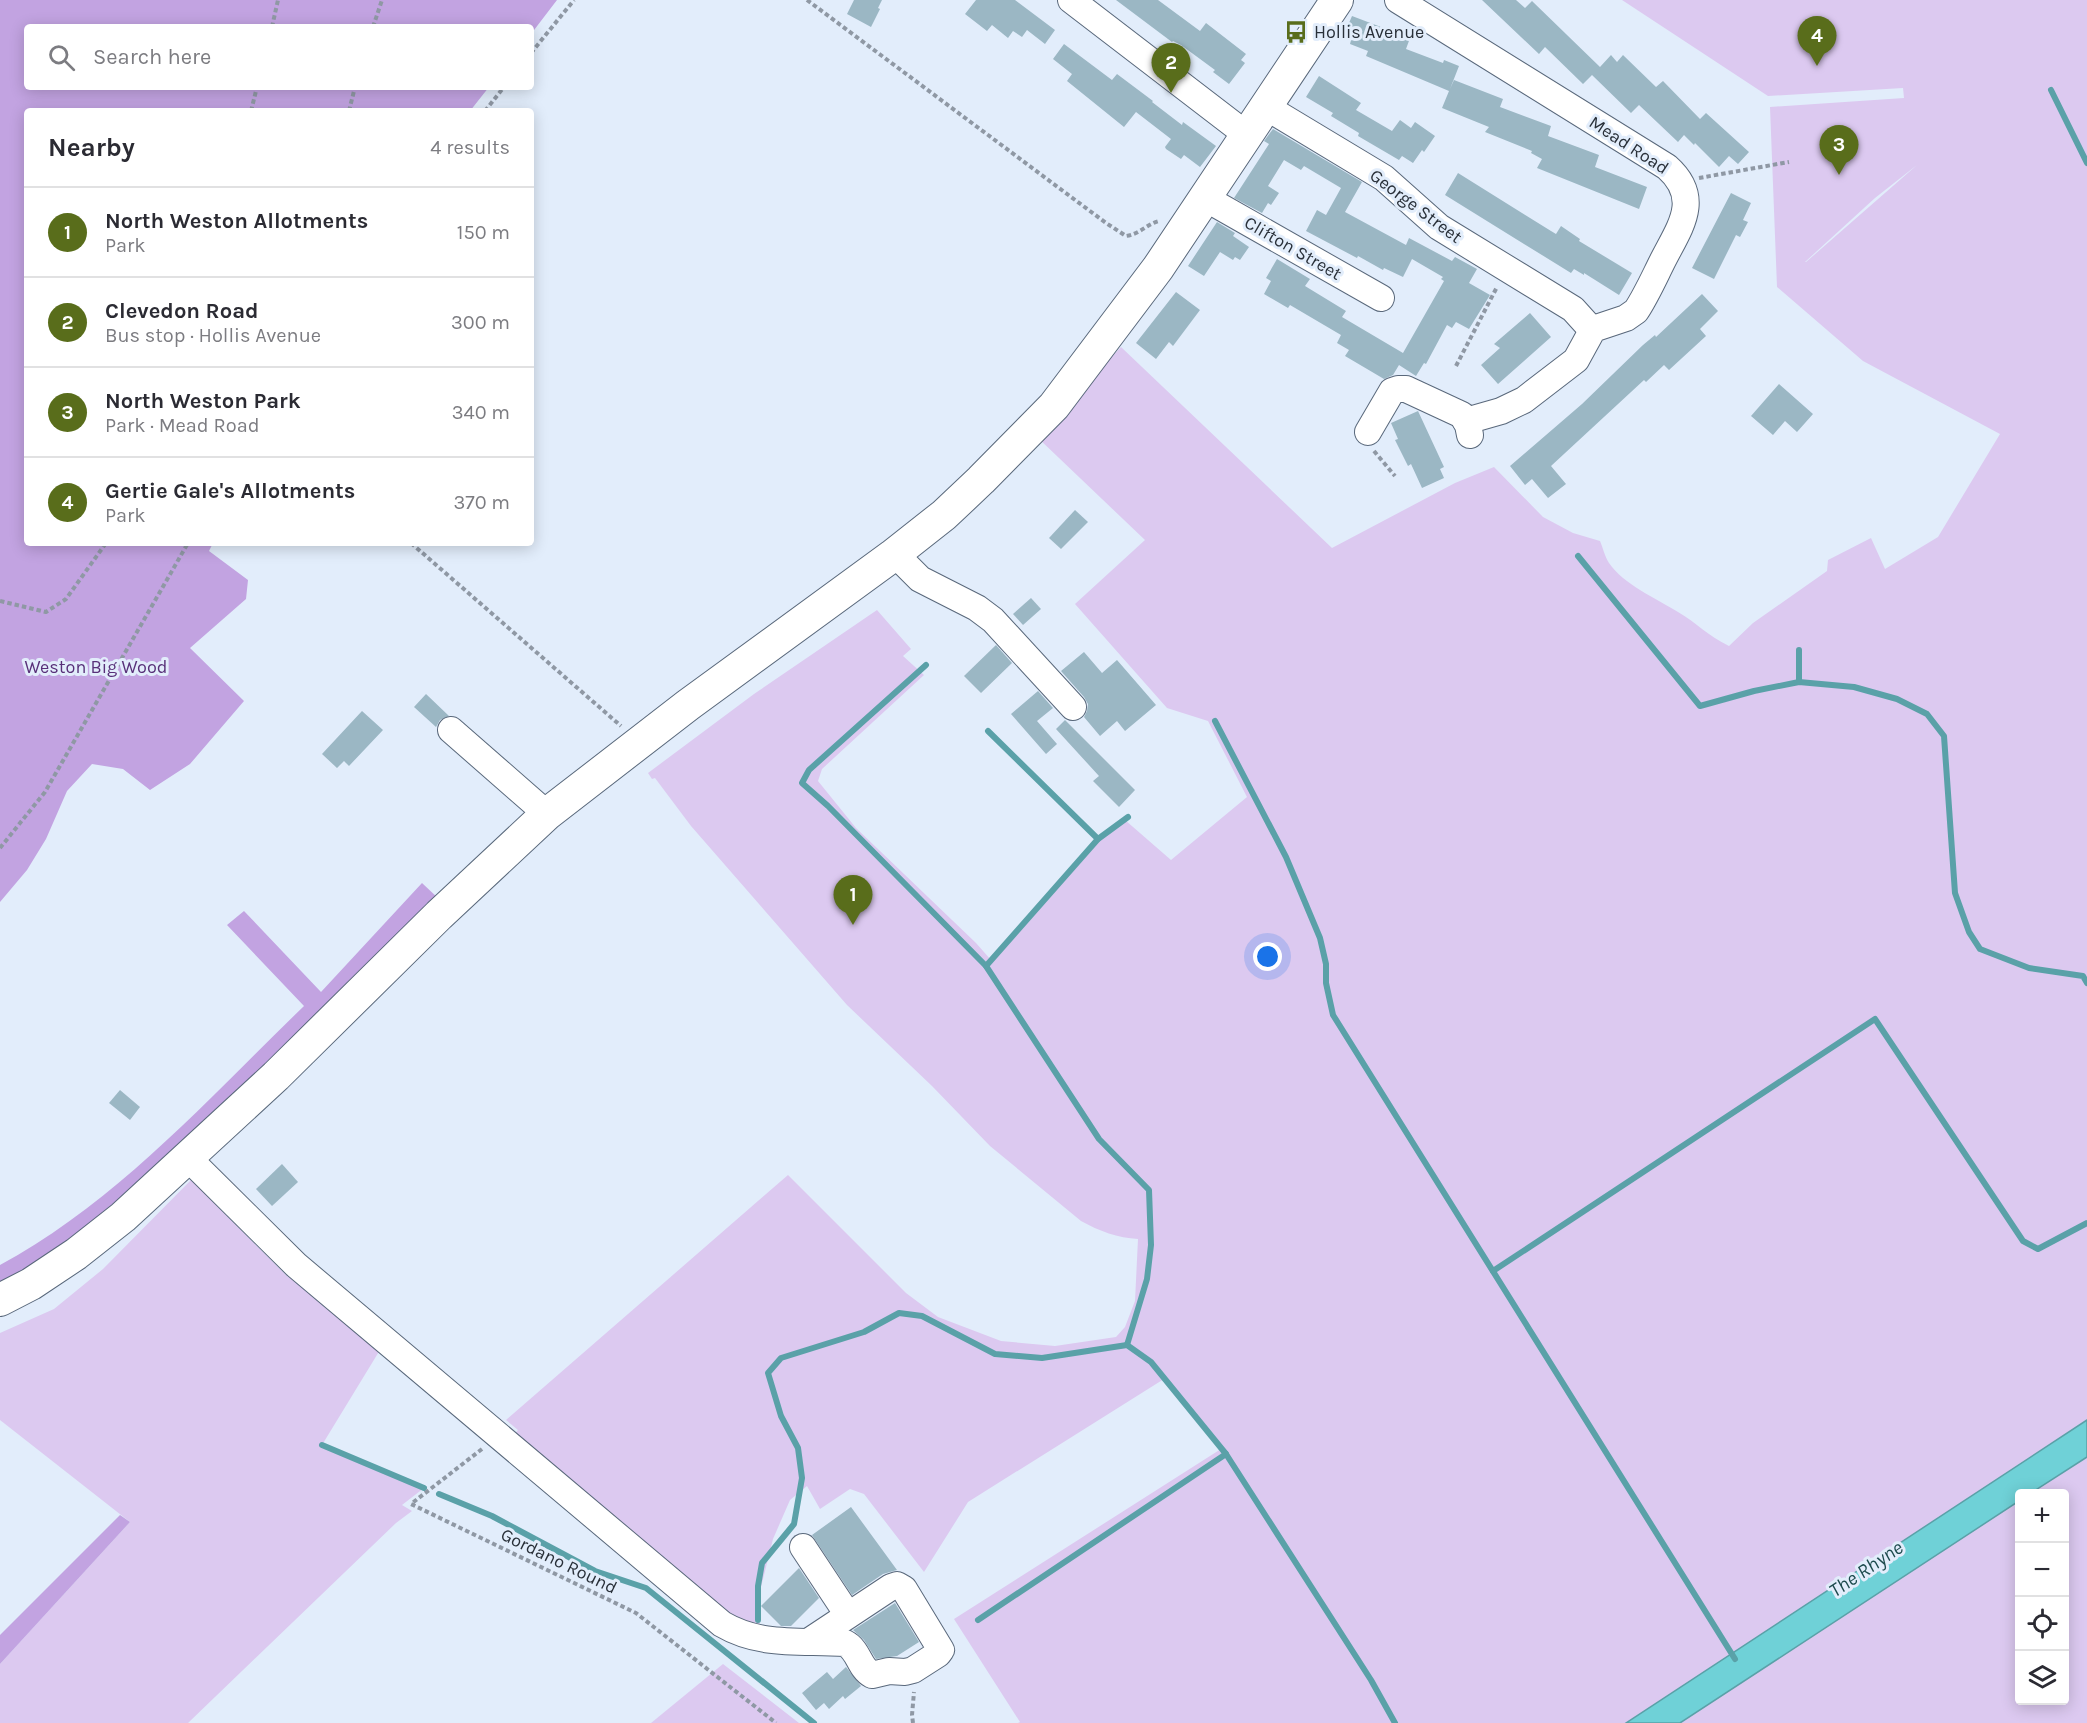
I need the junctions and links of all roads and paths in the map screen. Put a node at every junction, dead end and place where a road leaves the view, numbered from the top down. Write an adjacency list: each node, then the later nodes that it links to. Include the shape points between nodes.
1 (278, 0): 8 (path)
2 (382, 0): 9 (path)
3 (574, 0): 10 (path)
4 (807, 0): 21 (path, via 1126,236 1154,222)
5 (1071, 0): 18 (street)
6 (1337, 0): 14 (main road)
7 (1398, 0): 20 (street, Mead Road, via 1667,167)
8 (273, 24)
9 (374, 24)
10 (534, 49)
11 (256, 90): 15 (path)
12 (354, 90): 16 (path)
13 (502, 90): 17 (path)
14 (1266, 107): 18 (main road); 22 (street, George Street, via 1384,178 1439,227)
15 (252, 108)
16 (350, 108)
17 (487, 108)
18 (1246, 135): 21 (main road)
19 (1789, 162): 20 (path)
20 (1680, 181): 24 (street, Mead Road, via 1686,197 1685,215 1639,308 1626,318)
21 (1197, 210): 23 (street, Clifton Street); 31 (main road, via 1054,406 944,515)
22 (1507, 267): 24 (street, George Street, via 1573,309); 25 (path)
23 (1384, 299)
24 (1592, 330): 26 (street, via 1576,360 1524,400 1501,411 1466,425 1407,389 1398,389 1391,393)
25 (1456, 366)
26 (1368, 432): 27 (path, via 1366,442)
27 (1395, 476)
28 (104, 546): 32 (path, via 66,598 46,612)
29 (186, 546): 37 (path, via 45,792)
30 (414, 546): 35 (path)
31 (895, 554): 33 (street, via 920,579 993,620); 35 (main road)
32 (0, 601)
33 (1073, 707)
34 (451, 730): 36 (street)
35 (640, 742): 36 (main road)
36 (547, 814): 38 (main road)
37 (0, 848)
38 (188, 1158): 39 (main road, via 76,1254); 40 (street, via 296,1265)
39 (0, 1300)
40 (499, 1436): 43 (street, via 722,1624 749,1636); 45 (path, Gordano Round, via 411,1504 636,1612)
41 (803, 1547): 42 (street)
42 (848, 1615): 43 (street); 44 (street, via 892,1586 904,1589 940,1650 919,1668)
43 (808, 1642): 44 (street, via 846,1642 870,1675)
44 (909, 1671): 46 (path, via 915,1687)
45 (776, 1723)
46 (913, 1723)

